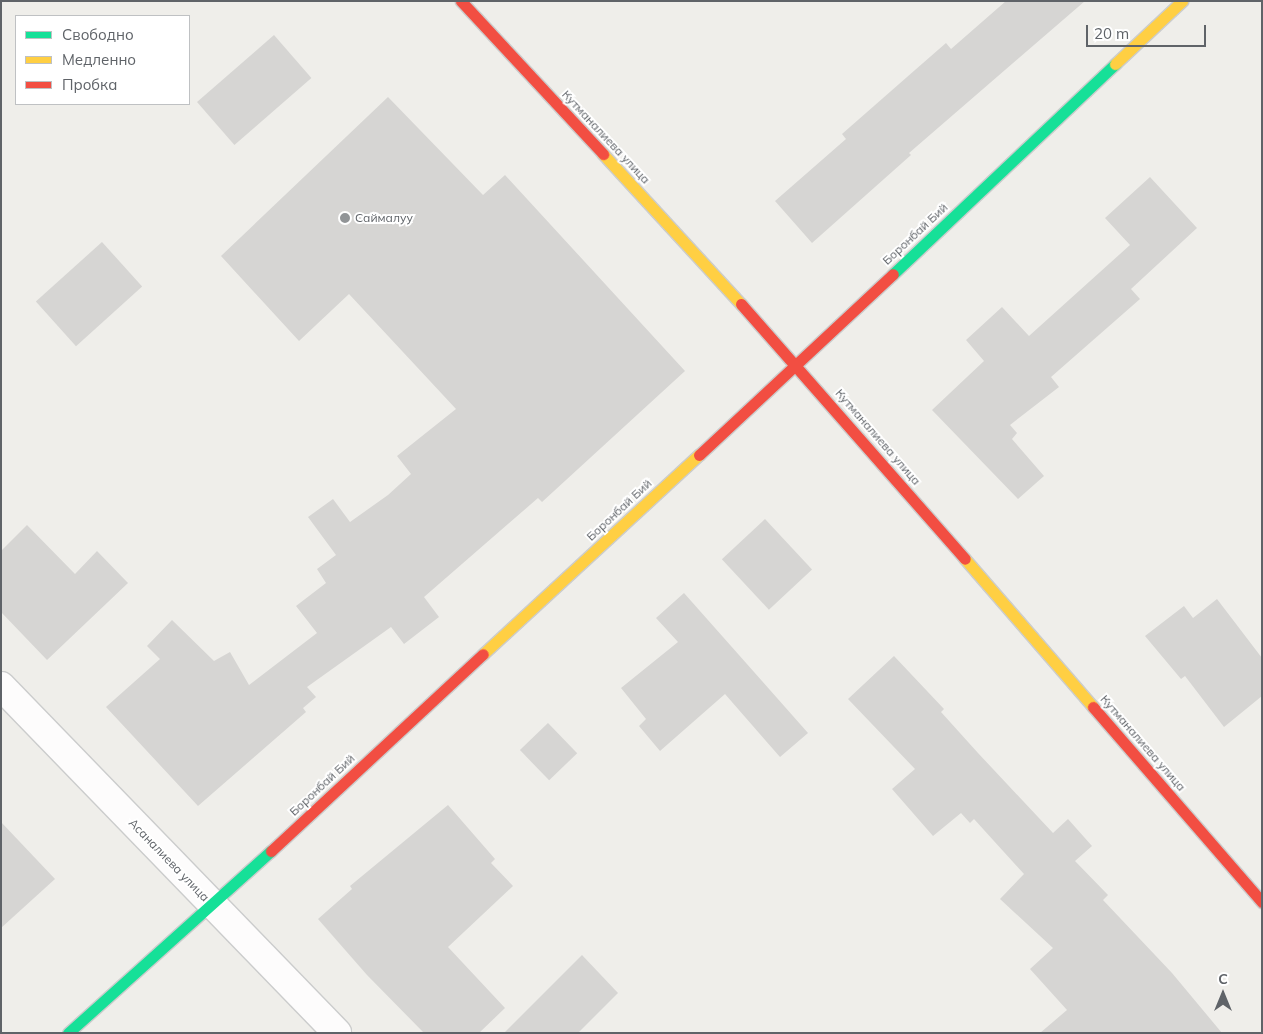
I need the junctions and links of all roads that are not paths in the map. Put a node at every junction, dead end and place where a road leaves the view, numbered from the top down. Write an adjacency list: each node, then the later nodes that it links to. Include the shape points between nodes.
1 (461, 1): 3 (street, Кутманалиева улица)
2 (1182, 1): 3 (street, Боронбай Бий)
3 (797, 364): 5 (street, Кутманалиева улица); 6 (street, Боронбай Бий)
4 (1, 686): 6 (street, Асаналиева улица)
5 (1262, 902)
6 (212, 905): 7 (street, Боронбай Бий); 8 (street, Асаналиева улица)
7 (68, 1033)
8 (337, 1033)

